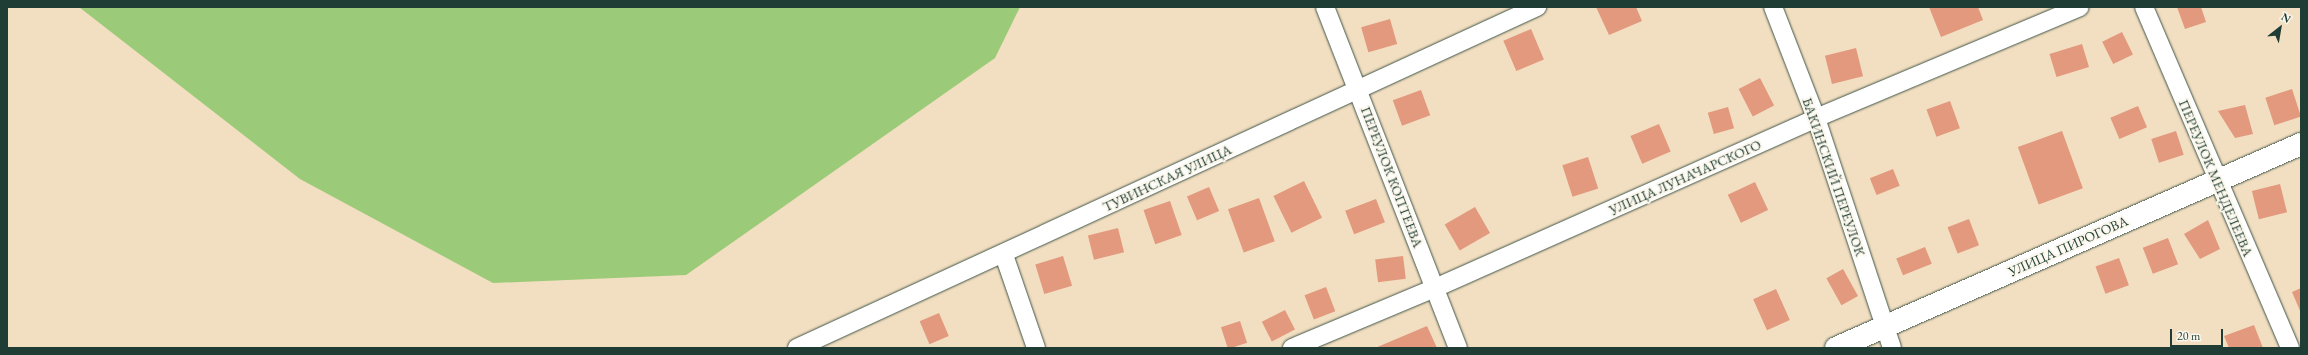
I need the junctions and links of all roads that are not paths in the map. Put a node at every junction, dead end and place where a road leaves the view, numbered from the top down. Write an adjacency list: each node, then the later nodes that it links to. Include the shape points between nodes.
1 (1325, 7): 6 (street, ПЕРЕУЛОК КОПТЕЕВА)
2 (1537, 7): 6 (street, ТУВИНСКАЯ УЛИЦА)
3 (1773, 7): 7 (street, БАКИНСКИЙ ПЕРЕУЛОК)
4 (2080, 7): 7 (street, УЛИЦА ЛУНАЧАРСКОГО)
5 (2144, 7): 9 (street, ПЕРЕУЛОК МЕНДЕЛЕЕВА)
6 (1358, 89): 10 (street, ТУВИНСКАЯ УЛИЦА); 11 (street, ПЕРЕУЛОК КОПТЕЕВА)
7 (1816, 118): 11 (street, УЛИЦА ЛУНАЧАРСКОГО); 12 (street, БАКИНСКИЙ ПЕРЕУЛОК)
8 (2301, 144): 9 (main road, УЛИЦА ПИРОГОВА)
9 (2217, 181): 12 (main road, УЛИЦА ПИРОГОВА); 19 (street, ПЕРЕУЛОК МЕНДЕЛЕЕВА)
10 (1004, 255): 13 (street, ТУВИНСКАЯ УЛИЦА); 14 (street)
11 (1435, 288): 15 (street, УЛИЦА ЛУНАЧАРСКОГО); 16 (street, ПЕРЕУЛОК КОПТЕЕВА)
12 (1884, 327): 17 (main road, УЛИЦА ПИРОГОВА); 18 (street, БАКИНСКИЙ ПЕРЕУЛОК)
13 (797, 348)
14 (1036, 348)
15 (1292, 348)
16 (1458, 348)
17 (1836, 348)
18 (1892, 348)
19 (2290, 348)

